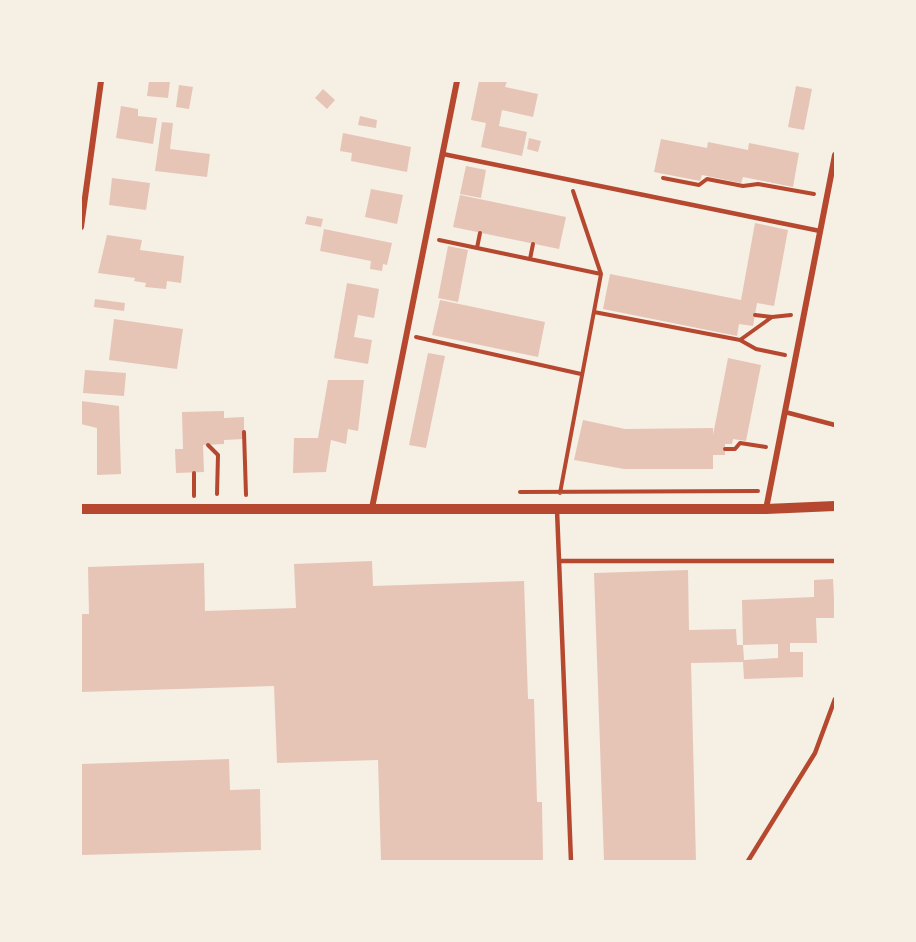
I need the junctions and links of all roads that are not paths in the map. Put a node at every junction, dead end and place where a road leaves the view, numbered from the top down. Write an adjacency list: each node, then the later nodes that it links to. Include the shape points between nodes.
1 (101, 81): 5 (street)
2 (457, 81): 3 (street)
3 (443, 154): 6 (lane); 10 (street)
4 (835, 155): 6 (street)
5 (81, 227)
6 (820, 231): 7 (street)
7 (785, 412): 8 (lane); 13 (street)
8 (835, 425)
9 (835, 506): 13 (street)
10 (372, 508): 11 (street); 12 (street)
11 (557, 508): 13 (street); 14 (lane)
12 (81, 509)
13 (766, 509)
14 (559, 561): 15 (lane); 17 (lane)
15 (835, 561)
16 (835, 699): 18 (lane, via 815,753)
17 (571, 861)
18 (748, 861)

